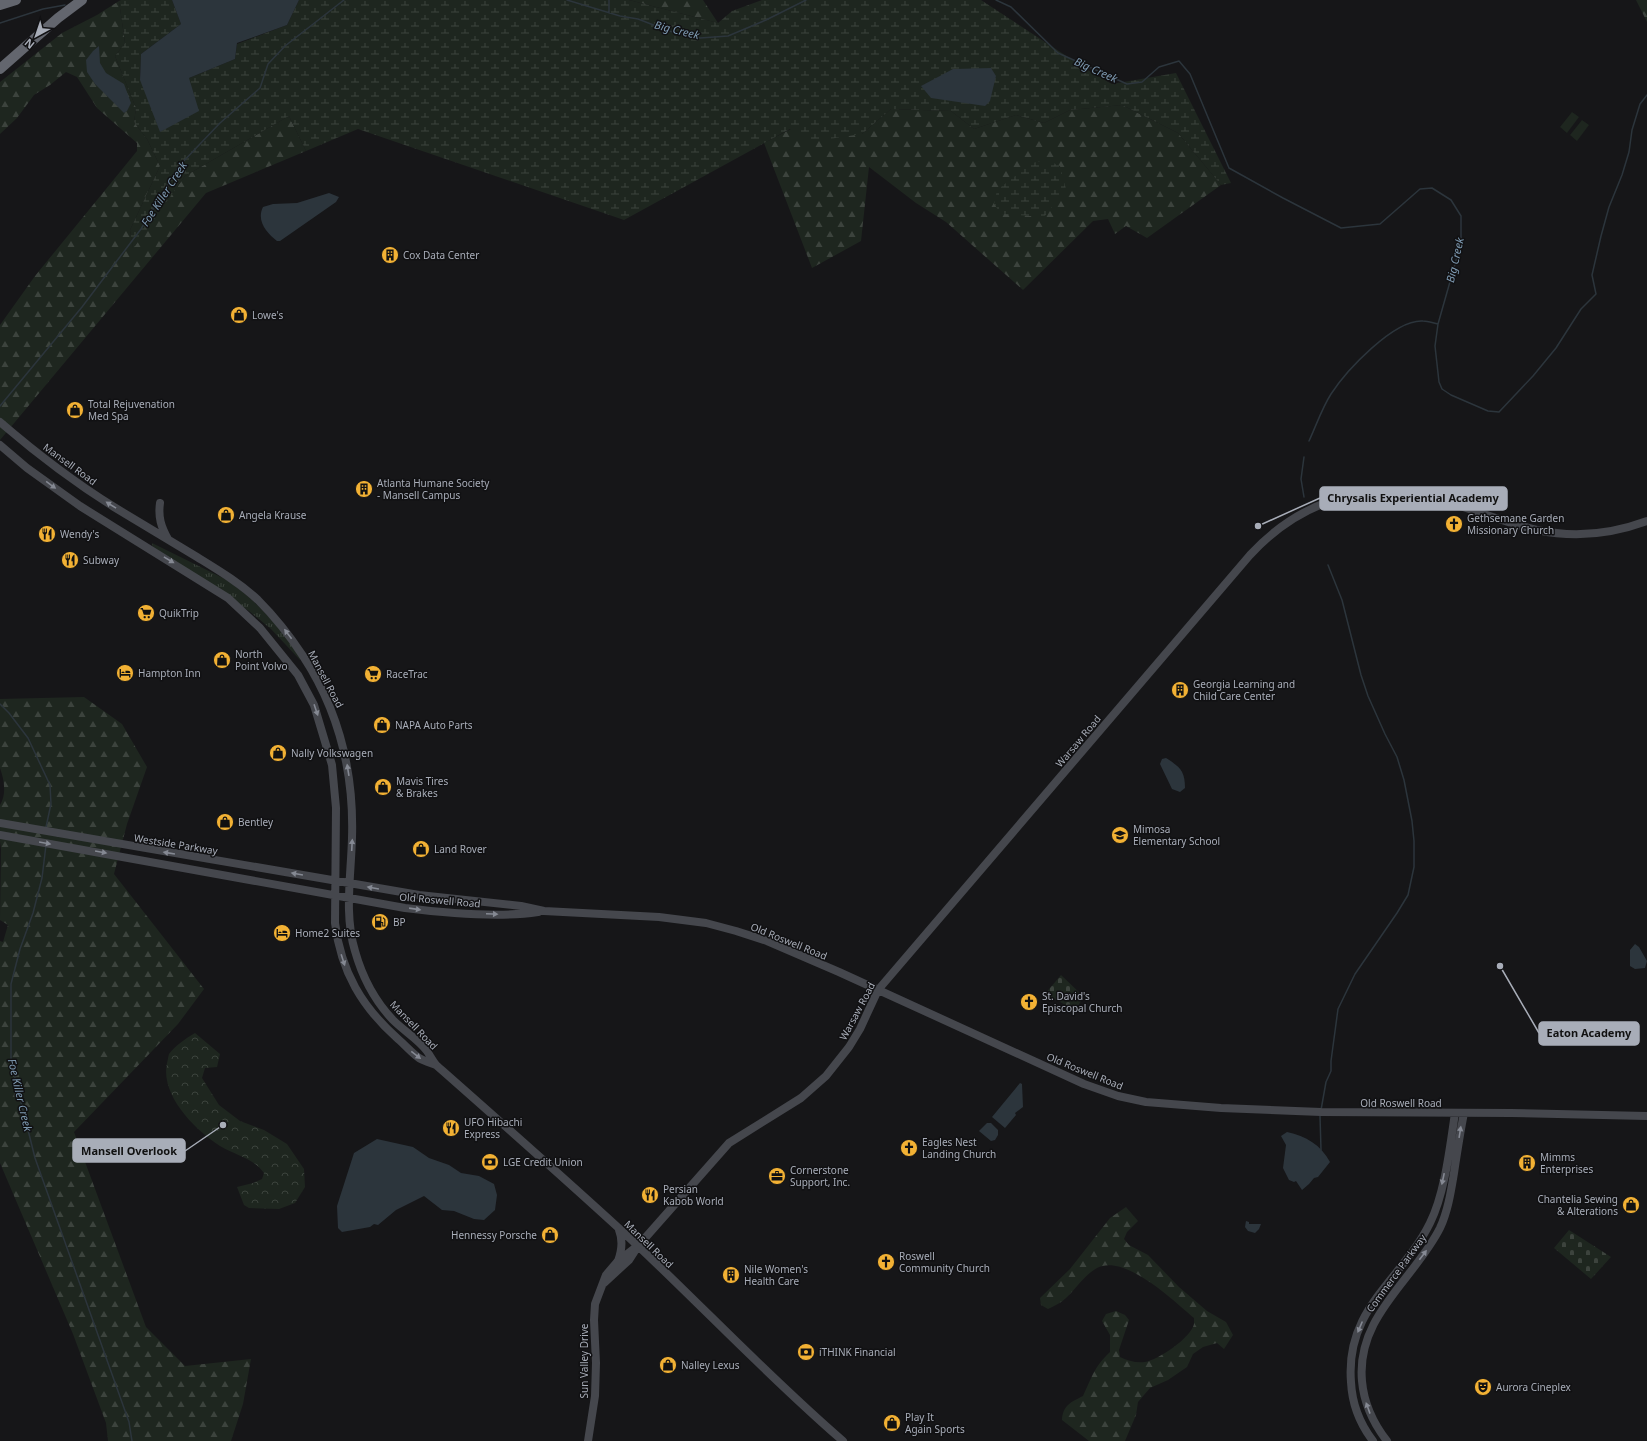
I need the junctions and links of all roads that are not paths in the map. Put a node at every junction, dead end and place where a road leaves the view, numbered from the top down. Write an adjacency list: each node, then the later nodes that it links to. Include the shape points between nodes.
1 (16, 0): 3 (highway)
2 (82, 0): 4 (highway)
3 (0, 5)
4 (0, 69)
5 (0, 422): 9 (street, Mansell Road, one-way to 5, via 95,495)
6 (2, 447): 12 (street, Mansell Road, one-way to 12, via 80,506 228,598 280,650 298,675 314,705 332,765 336,808)
7 (160, 503): 9 (street, via 158,513)
8 (1647, 521): 17 (street, Warsaw Road, via 1611,531 1560,534 1522,526 1430,497 1385,492 1356,494 1326,502 1298,515 1273,532 1250,555)
9 (168, 539): 13 (street, Mansell Road, one-way to 9, via 352,814 349,770 333,711 316,677 283,628 258,600 216,568)
10 (0, 823): 12 (street, Westside Parkway, one-way to 10)
11 (0, 835): 14 (street, Westside Parkway, one-way to 14)
12 (335, 881): 13 (street, Westside Parkway); 14 (street, Mansell Road)
13 (350, 884): 15 (street, Mansell Road); 16 (street, Old Roswell Road, one-way to 13)
14 (335, 895): 15 (street, Old Roswell Road); 18 (street, Mansell Road, one-way to 18, via 338,941 354,986 364,1002 392,1034 419,1058)
15 (349, 898): 16 (street, Old Roswell Road, one-way to 16, via 446,912 522,914); 18 (street, Mansell Road, via 350,931 354,950 369,986 392,1019 426,1050)
16 (544, 911): 17 (street, Old Roswell Road, via 667,918 736,931 767,941)
17 (878, 990): 19 (street, Old Roswell Road, via 1084,1084 1128,1099 1221,1108); 22 (street, Warsaw Road, via 860,1029 826,1076 801,1098 729,1143)
18 (436, 1065): 21 (street, Mansell Road)
19 (1459, 1113): 20 (street, Old Roswell Road); 27 (street, Commerce Parkway, one-way to 27, via 1439,1200 1430,1222 1369,1308 1354,1341 1350,1365 1353,1399); 28 (street, Commerce Parkway, one-way to 19, via 1371,1416 1364,1396 1361,1366 1365,1344 1376,1318 1428,1248 1440,1227 1449,1202)
20 (1647, 1116)
21 (619, 1229): 22 (street, Mansell Road); 23 (street, via 622,1245)
22 (638, 1246): 23 (street, Sun Valley Drive); 24 (street, Sun Valley Drive, via 629,1260); 26 (street, Mansell Road, via 752,1359)
23 (618, 1262): 24 (street, Sun Valley Drive, via 606,1275)
24 (604, 1283): 25 (street, Sun Valley Drive, via 594,1310 594,1409)
25 (588, 1441)
26 (843, 1441)
27 (1373, 1441)
28 (1387, 1441)

